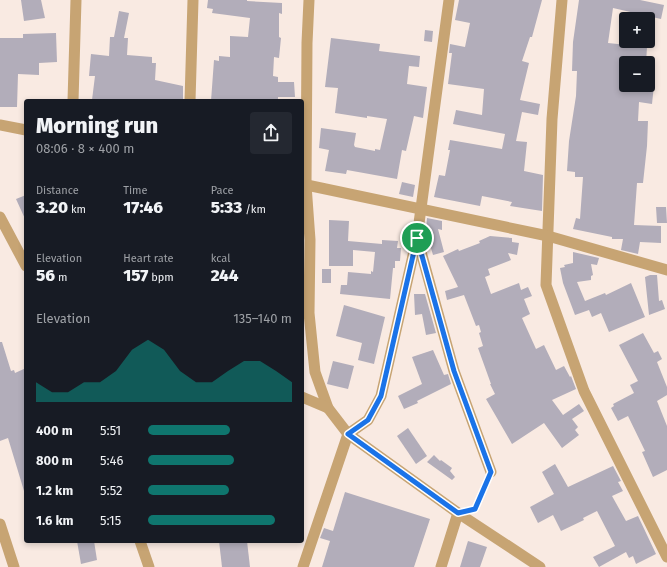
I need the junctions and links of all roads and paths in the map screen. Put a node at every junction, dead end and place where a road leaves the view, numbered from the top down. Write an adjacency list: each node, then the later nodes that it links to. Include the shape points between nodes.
1 (76, 0): 6 (street)
2 (193, 0): 7 (street)
3 (309, 0): 10 (street)
4 (449, 0): 11 (street)
5 (562, 0): 13 (street, via 552,119)
6 (73, 99)
7 (190, 99)
8 (0, 125): 9 (street)
9 (24, 130)
10 (304, 185): 11 (street); 18 (street, via 310,240 309,313 315,372)
11 (420, 210): 13 (street); 14 (street)
12 (0, 217): 15 (street)
13 (548, 236): 16 (street); 24 (street, via 546,285 584,391)
14 (417, 238): 19 (street, via 381,396 368,420); 20 (street, via 454,371)
15 (24, 262)
16 (667, 270)
17 (304, 398): 18 (street)
18 (328, 408): 19 (street)
19 (348, 434): 21 (street); 27 (street)
20 (491, 472): 21 (path, via 475,509)
21 (458, 513): 28 (street); 29 (street)
22 (0, 524): 25 (street)
23 (141, 543): 26 (street)
24 (667, 557)
25 (14, 567)
26 (149, 567)
27 (303, 567)
28 (441, 567)
29 (540, 567)

